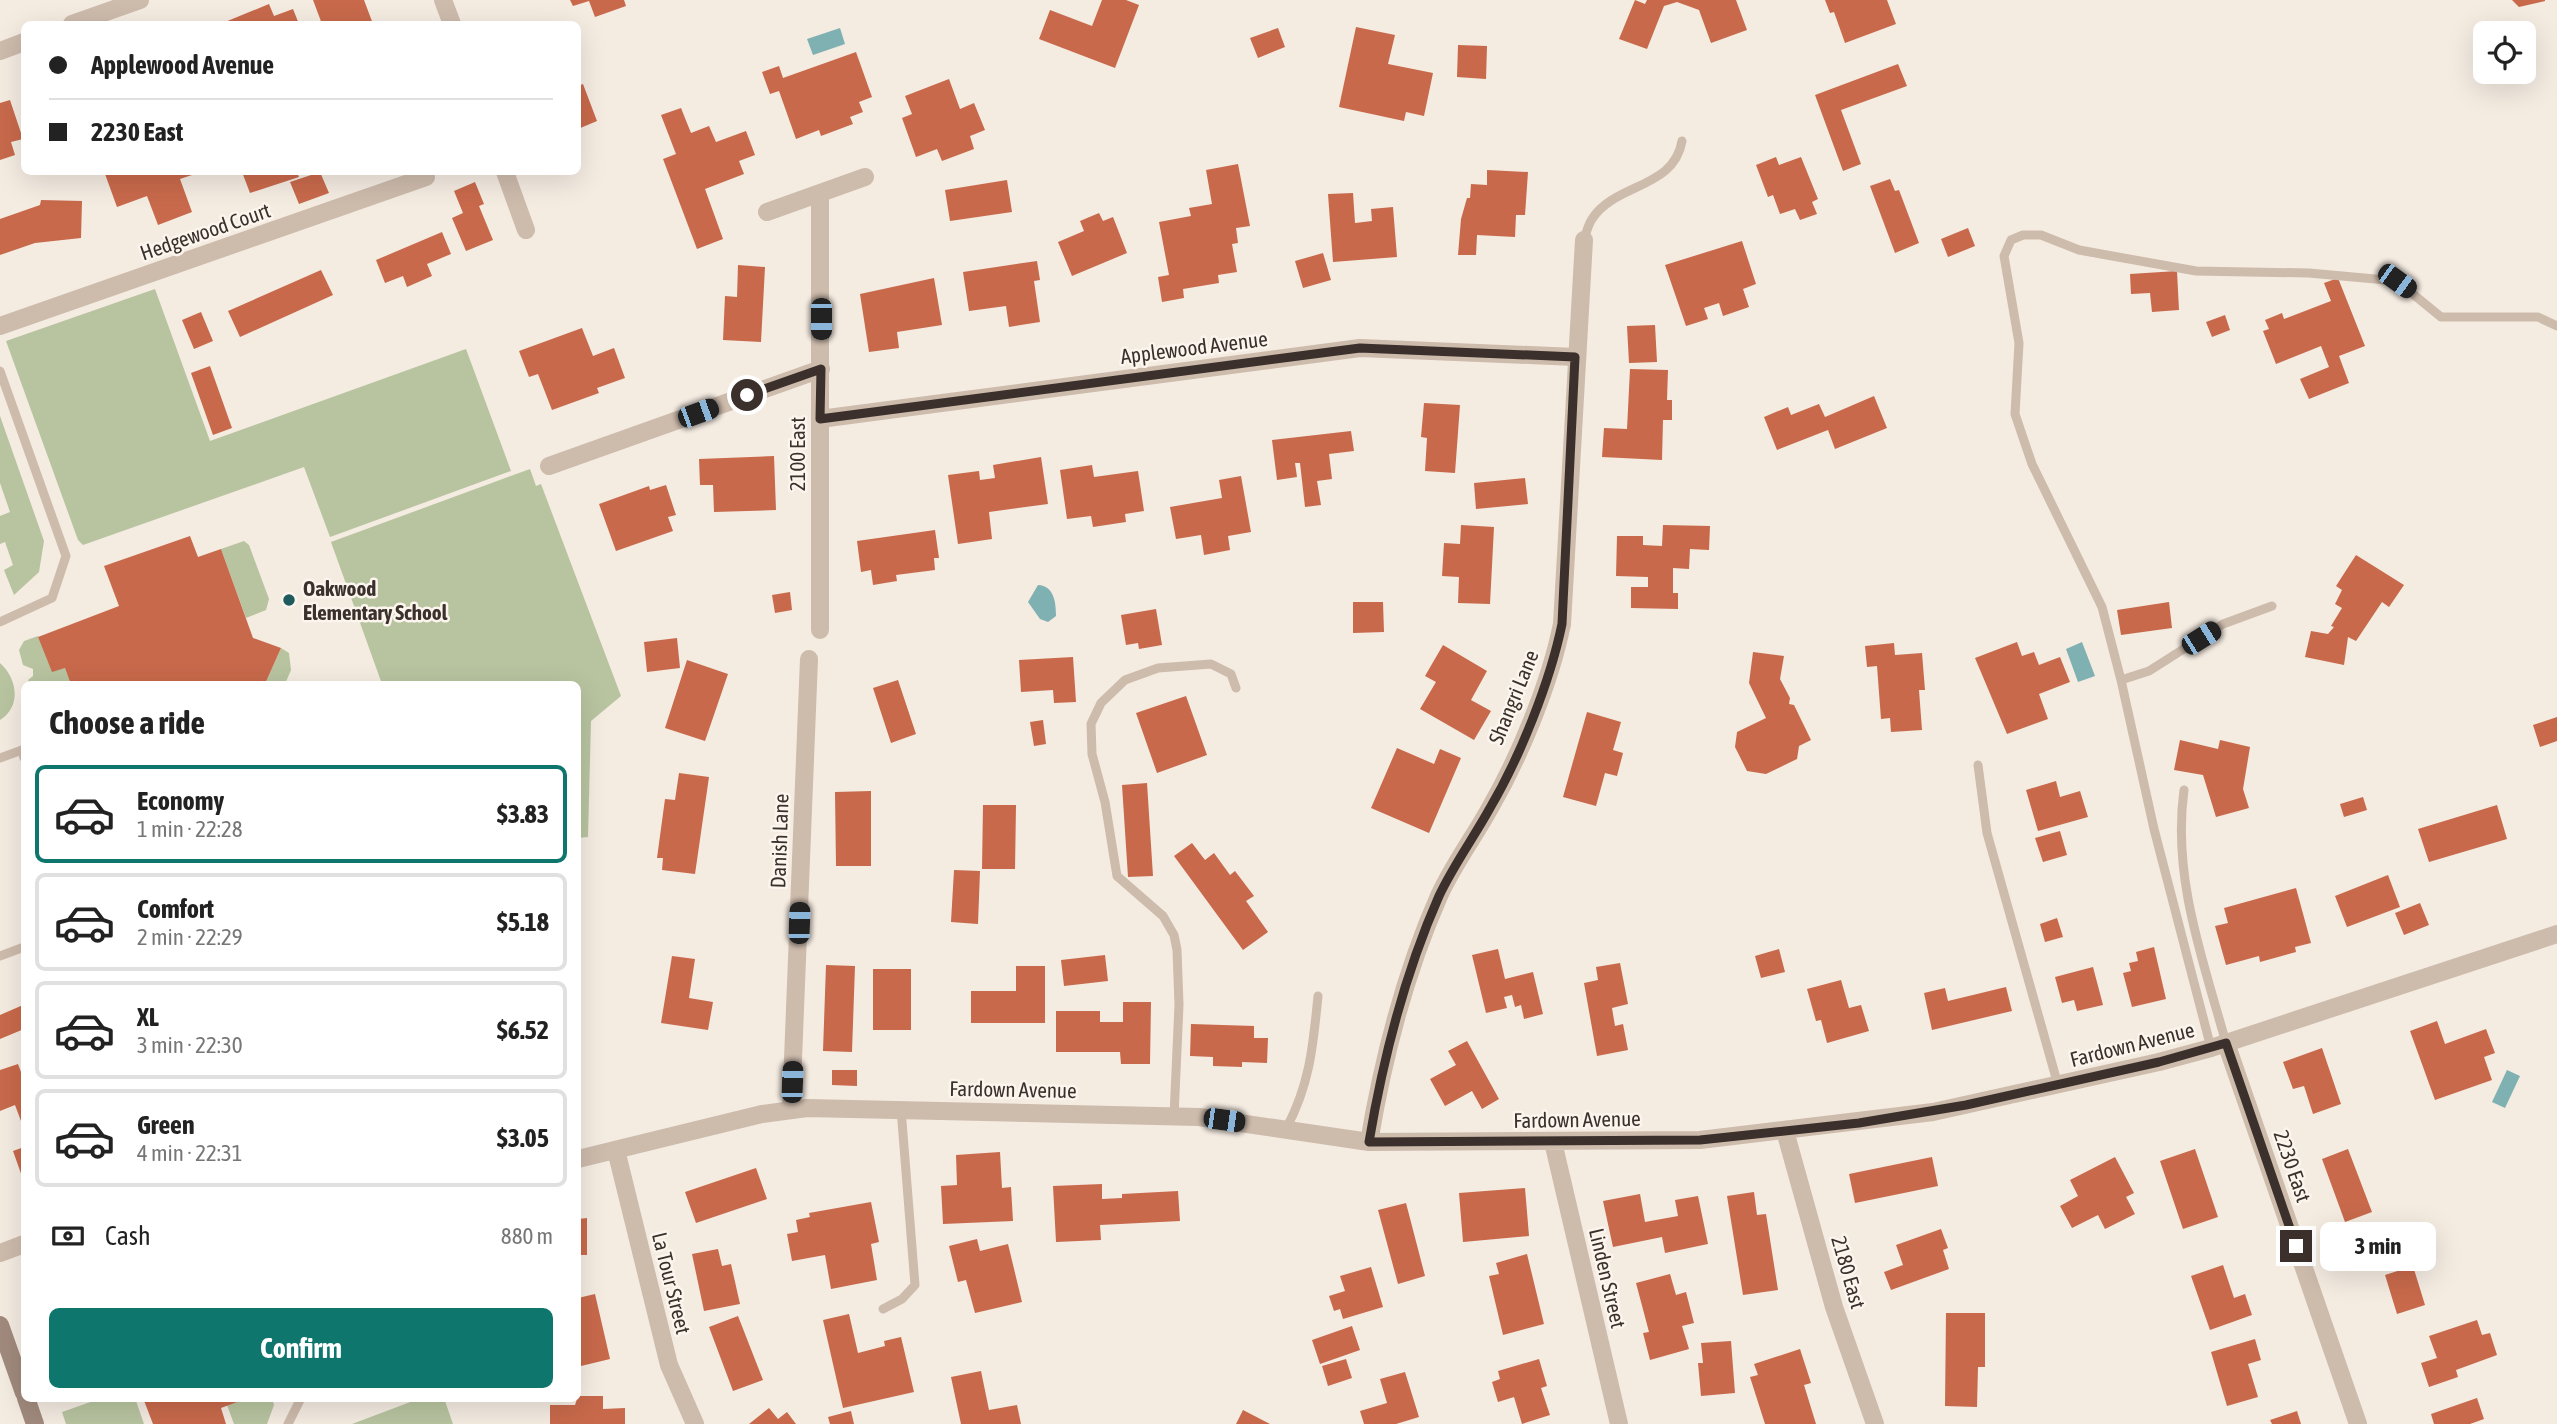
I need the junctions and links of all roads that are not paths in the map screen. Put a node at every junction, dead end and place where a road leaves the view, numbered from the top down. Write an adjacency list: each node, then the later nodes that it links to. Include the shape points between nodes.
1 (140, 0): 3 (street)
2 (443, 0): 4 (street)
3 (80, 21)
4 (451, 21)
5 (21, 43): 6 (street)
6 (0, 51)
7 (1682, 141): 14 (lane, via 1671,168 1593,217)
8 (506, 175): 13 (street)
9 (426, 177): 15 (street, Hedgewood Court)
10 (865, 177): 11 (street)
11 (820, 193): 12 (street); 18 (street, 2100 East)
12 (767, 212)
13 (526, 230)
14 (1584, 240): 17 (street, Shangri Lane)
15 (0, 326)
16 (2557, 326): 26 (lane, via 2538,317 2441,317 2397,281 2309,273 2196,271 2079,250 2041,235 2011,240 2004,256 2019,343 2015,414 2032,464 2093,584)
17 (1575, 357): 20 (street, Applewood Avenue, via 1360,348); 43 (street, Shangri Lane, via 1562,624 1557,647 1538,705 1498,793 1440,893 1416,952)
18 (821, 369): 20 (street, 2100 East); 21 (street)
19 (0, 371): 23 (lane, via 66,556 52,598)
20 (820, 419): 24 (street, 2100 East)
21 (549, 466)
22 (2272, 606): 26 (lane, via 2223,624 2150,671)
23 (0, 622)
24 (820, 630)
25 (810, 659): 38 (street, Danish Lane)
26 (2121, 680): 36 (lane, via 2154,829)
27 (1236, 688): 40 (lane, via 1231,674 1211,664 1158,668 1125,680 1101,703 1091,724 1092,754 1117,876 1163,916 1176,943 1179,1005)
28 (21, 750): 29 (lane)
29 (0, 758)
30 (1978, 765): 37 (lane, via 1987,833)
31 (2184, 790): 36 (lane, via 2179,826 2188,901)
32 (2557, 934): 36 (street, Fardown Avenue)
33 (21, 948): 34 (lane)
34 (0, 956)
35 (1318, 996): 41 (lane, via 1310,1069 1302,1099)
36 (2218, 1045): 37 (street, Fardown Avenue); 60 (street, 2230 East)
37 (2058, 1085): 42 (street, Fardown Avenue, via 1933,1112)
38 (791, 1109): 39 (street, Fardown Avenue); 45 (street, Fardown Avenue)
39 (901, 1109): 40 (street, Fardown Avenue); 49 (lane, via 915,1285)
40 (1174, 1116): 41 (street, Fardown Avenue)
41 (1286, 1129): 43 (street, Fardown Avenue)
42 (1785, 1131): 44 (street, Fardown Avenue, via 1700,1140); 59 (street, 2180 East, via 1834,1307)
43 (1369, 1142): 44 (street, Fardown Avenue)
44 (1553, 1142): 58 (street, Linden Street)
45 (616, 1150): 46 (street, Fardown Avenue); 57 (street, La Tour Street, via 669,1365)
46 (581, 1158)
47 (21, 1245): 48 (street)
48 (0, 1253)
49 (883, 1309)
50 (0, 1325): 51 (main road)
51 (4, 1345): 52 (main road)
52 (21, 1386)
53 (27, 1402): 56 (main road)
54 (299, 1402): 55 (lane)
55 (291, 1422)
56 (35, 1424)
57 (695, 1424)
58 (1619, 1424)
59 (1875, 1424)
60 (2358, 1424)

